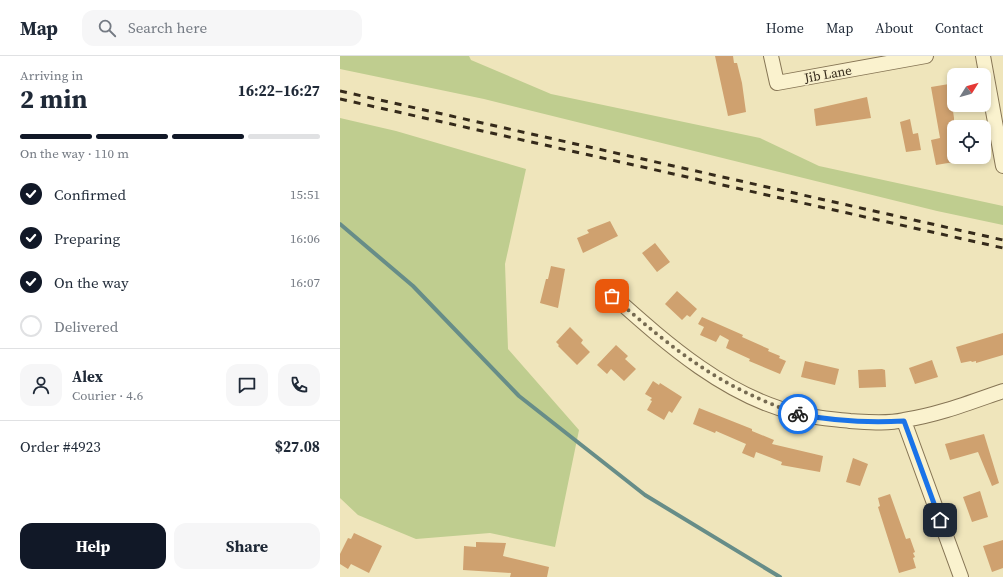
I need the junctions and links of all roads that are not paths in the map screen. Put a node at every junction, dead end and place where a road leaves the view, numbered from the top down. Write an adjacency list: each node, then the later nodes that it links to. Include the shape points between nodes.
1 (771, 56): 2 (street, Jib Lane, via 777,83)
2 (926, 56)
3 (983, 56): 4 (street)
4 (1003, 166)
5 (612, 296): 7 (street, via 694,364 731,386 773,405 798,414 826,419)
6 (1003, 391): 7 (street)
7 (904, 421): 8 (street)
8 (961, 577)

